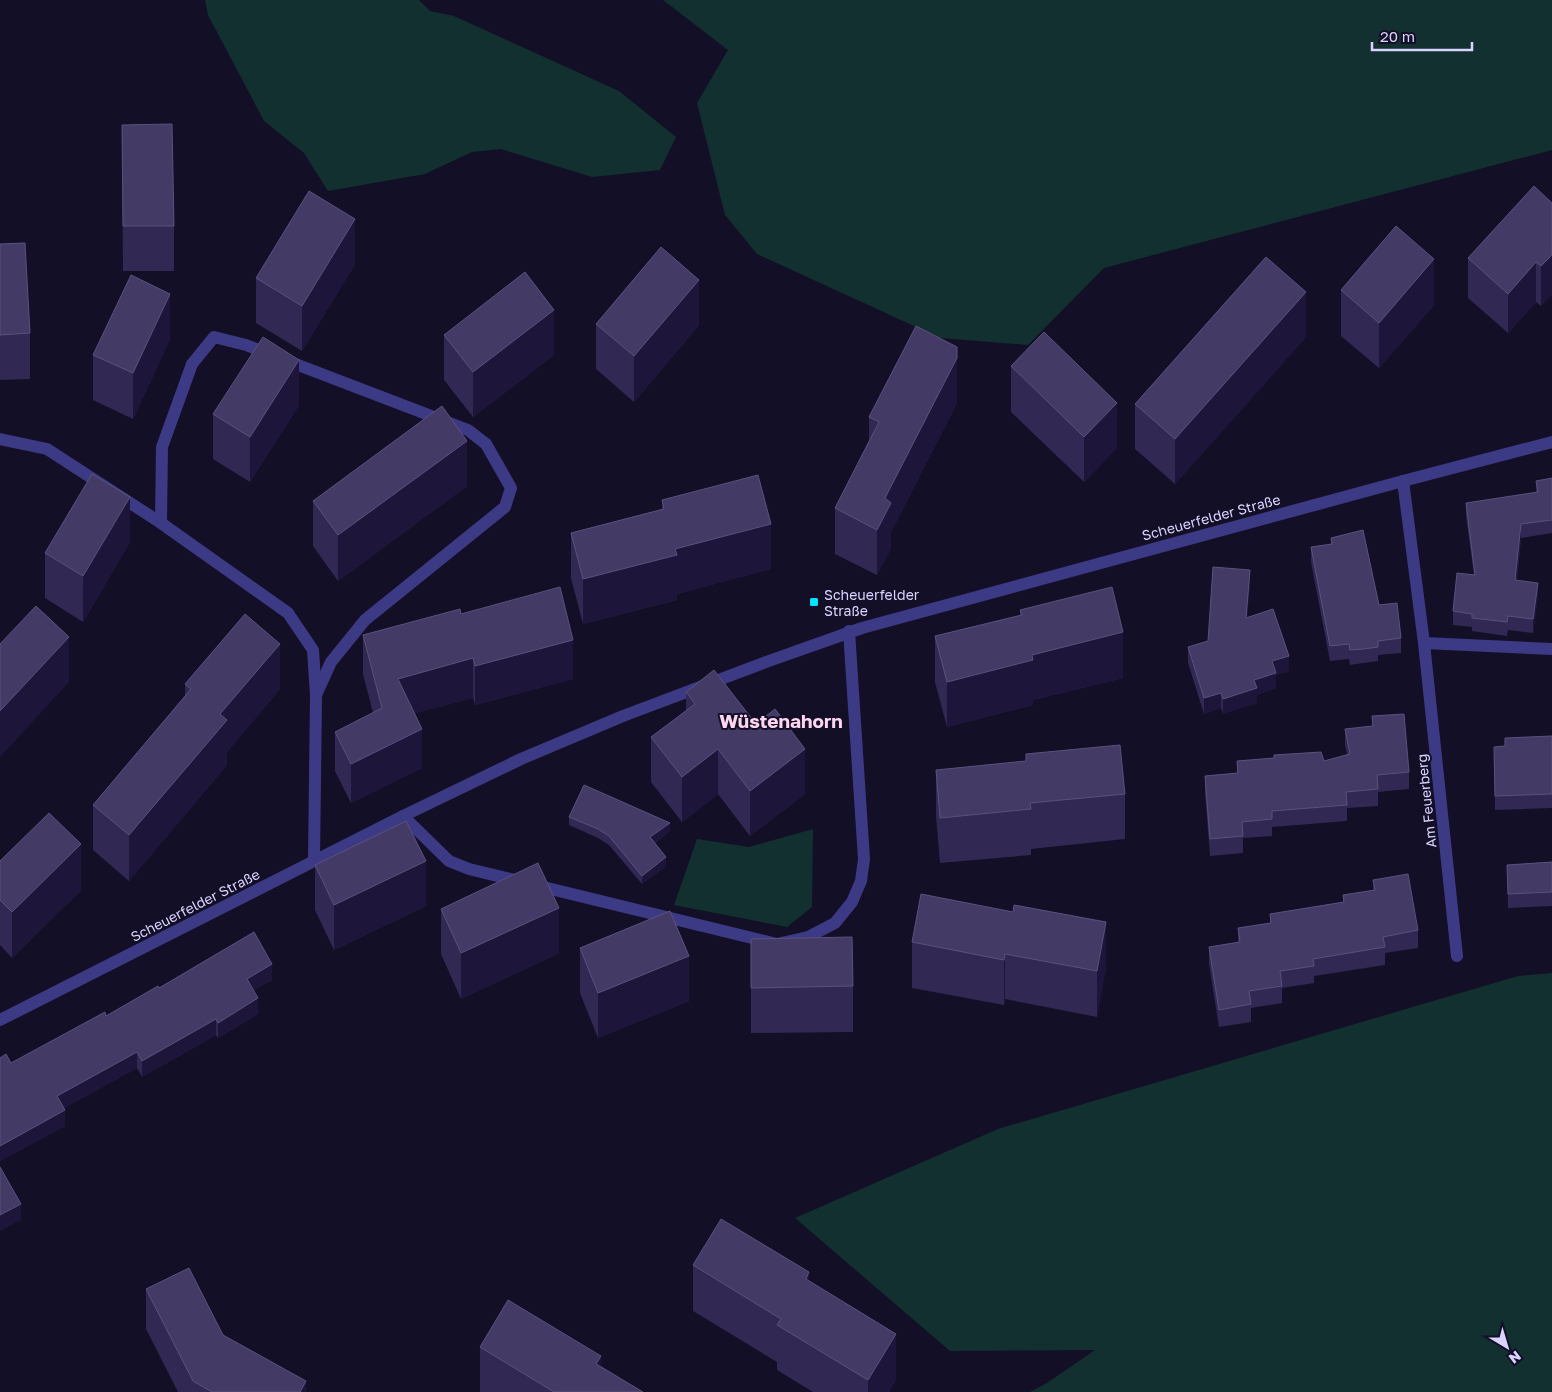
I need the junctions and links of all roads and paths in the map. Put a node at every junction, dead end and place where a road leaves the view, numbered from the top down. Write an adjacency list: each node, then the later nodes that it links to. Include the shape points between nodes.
1 (0, 439): 4 (street, via 48,449)
2 (1552, 442): 3 (street, Scheuerfelder Straße)
3 (1403, 481): 5 (street, Scheuerfelder Straße); 6 (street, Am Feuerberg)
4 (161, 523): 8 (street, via 288,614 313,650); 8 (street, via 162,447 192,364 214,337 246,345 468,430 486,444 511,488 505,507 365,620 331,662)
5 (848, 632): 9 (street, Scheuerfelder Straße, via 622,716 521,759); 9 (street, via 864,859 861,881 852,902 835,923 808,937 777,944 469,869 449,861)
6 (1424, 643): 7 (street); 11 (street, Am Feuerberg)
7 (1552, 649)
8 (316, 695): 10 (street)
9 (404, 816): 10 (street, Scheuerfelder Straße)
10 (314, 862): 12 (street, Scheuerfelder Straße)
11 (1457, 956)
12 (0, 1020)

